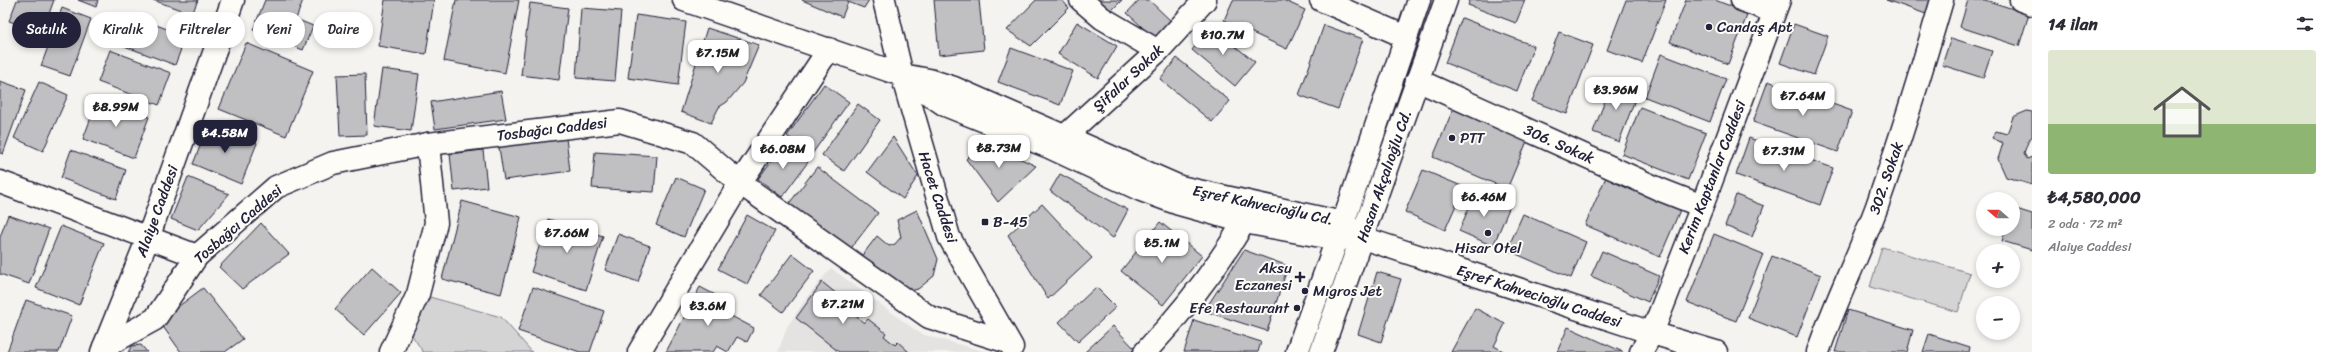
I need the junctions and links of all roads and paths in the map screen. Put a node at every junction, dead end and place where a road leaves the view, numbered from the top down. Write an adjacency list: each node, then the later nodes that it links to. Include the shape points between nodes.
1 (233, 0): 28 (street, Alaiye Caddesi)
2 (684, 0): 15 (street, Eşref Kahvecioğlu Cd.)
3 (884, 0): 17 (street, Hacet Caddesi)
4 (1081, 0): 16 (street, via 1102,18)
5 (1321, 0): 14 (street)
6 (1419, 0): 14 (street, Hasan Akçalıoğlu Cd.)
7 (1446, 0): 18 (street, Hasan Akçalıoğlu Cd.)
8 (1742, 0): 13 (street)
9 (1942, 0): 41 (street, 302. Sokak, via 1877,206 1830,315)
10 (2021, 0): 12 (street)
11 (1195, 3): 16 (street, Şifalar Sokak)
12 (2032, 4)
13 (1777, 6): 25 (street, Kerim Kaptanlar Caddesi)
14 (1406, 37): 27 (street, Hasan Akçalıoğlu Cd.)
15 (829, 49): 17 (street, Eşref Kahvecioğlu Cd.); 24 (street)
16 (1158, 51): 21 (street, Şifalar Sokak)
17 (902, 75): 19 (street, Eşref Kahvecioğlu Cd.); 20 (street, Hacet Caddesi); 21 (street, Eşref Kahvecioğlu Cd., via 954,88)
18 (1417, 80): 25 (street, 306. Sokak); 29 (street, Hasan Akçalıoğlu Cd.)
19 (945, 105): 20 (street, via 928,116); 26 (street, Eşref Kahvecioğlu Cd., via 1049,147 1141,190 1179,204)
20 (917, 128): 32 (street, Hacet Caddesi, via 949,237)
21 (1066, 135): 27 (street, Eşref Kahvecioğlu Cd., via 1180,187)
22 (428, 144): 24 (street, Tosbağcı Caddesi, via 620,121 693,143); 30 (street, Tosbağcı Caddesi, via 333,163 276,187); 34 (street, via 436,223 418,294)
23 (0, 182): 28 (street)
24 (740, 183): 32 (street, Tosbağcı Caddesi, via 928,317); 35 (street)
25 (1702, 206): 31 (street, Kerim Kaptanlar Caddesi)
26 (1244, 222): 27 (street, Eşref Kahvecioğlu Cd.); 36 (street, via 1231,244 1170,325)
27 (1340, 231): 29 (street, Eşref Kahvecioğlu Cd.); 37 (street, Hasan Akçalıoğlu Cd.)
28 (148, 238): 30 (street); 33 (street, Alaiye Caddesi)
29 (1363, 238): 31 (street, Eşref Kahvecioğlu Caddesi); 38 (street, Hasan Akçalıoğlu Cd.)
30 (197, 256): 33 (street, Tosbağcı Caddesi, via 155,319)
31 (1652, 333): 39 (street, Kerim Kaptanlar Caddesi); 40 (street, Eşref Kahvecioğlu Caddesi)
32 (1012, 347)
33 (103, 350)
34 (392, 352)
35 (639, 352)
36 (1145, 352)
37 (1297, 352)
38 (1321, 352)
39 (1641, 352)
40 (1716, 352)
41 (1818, 352)

